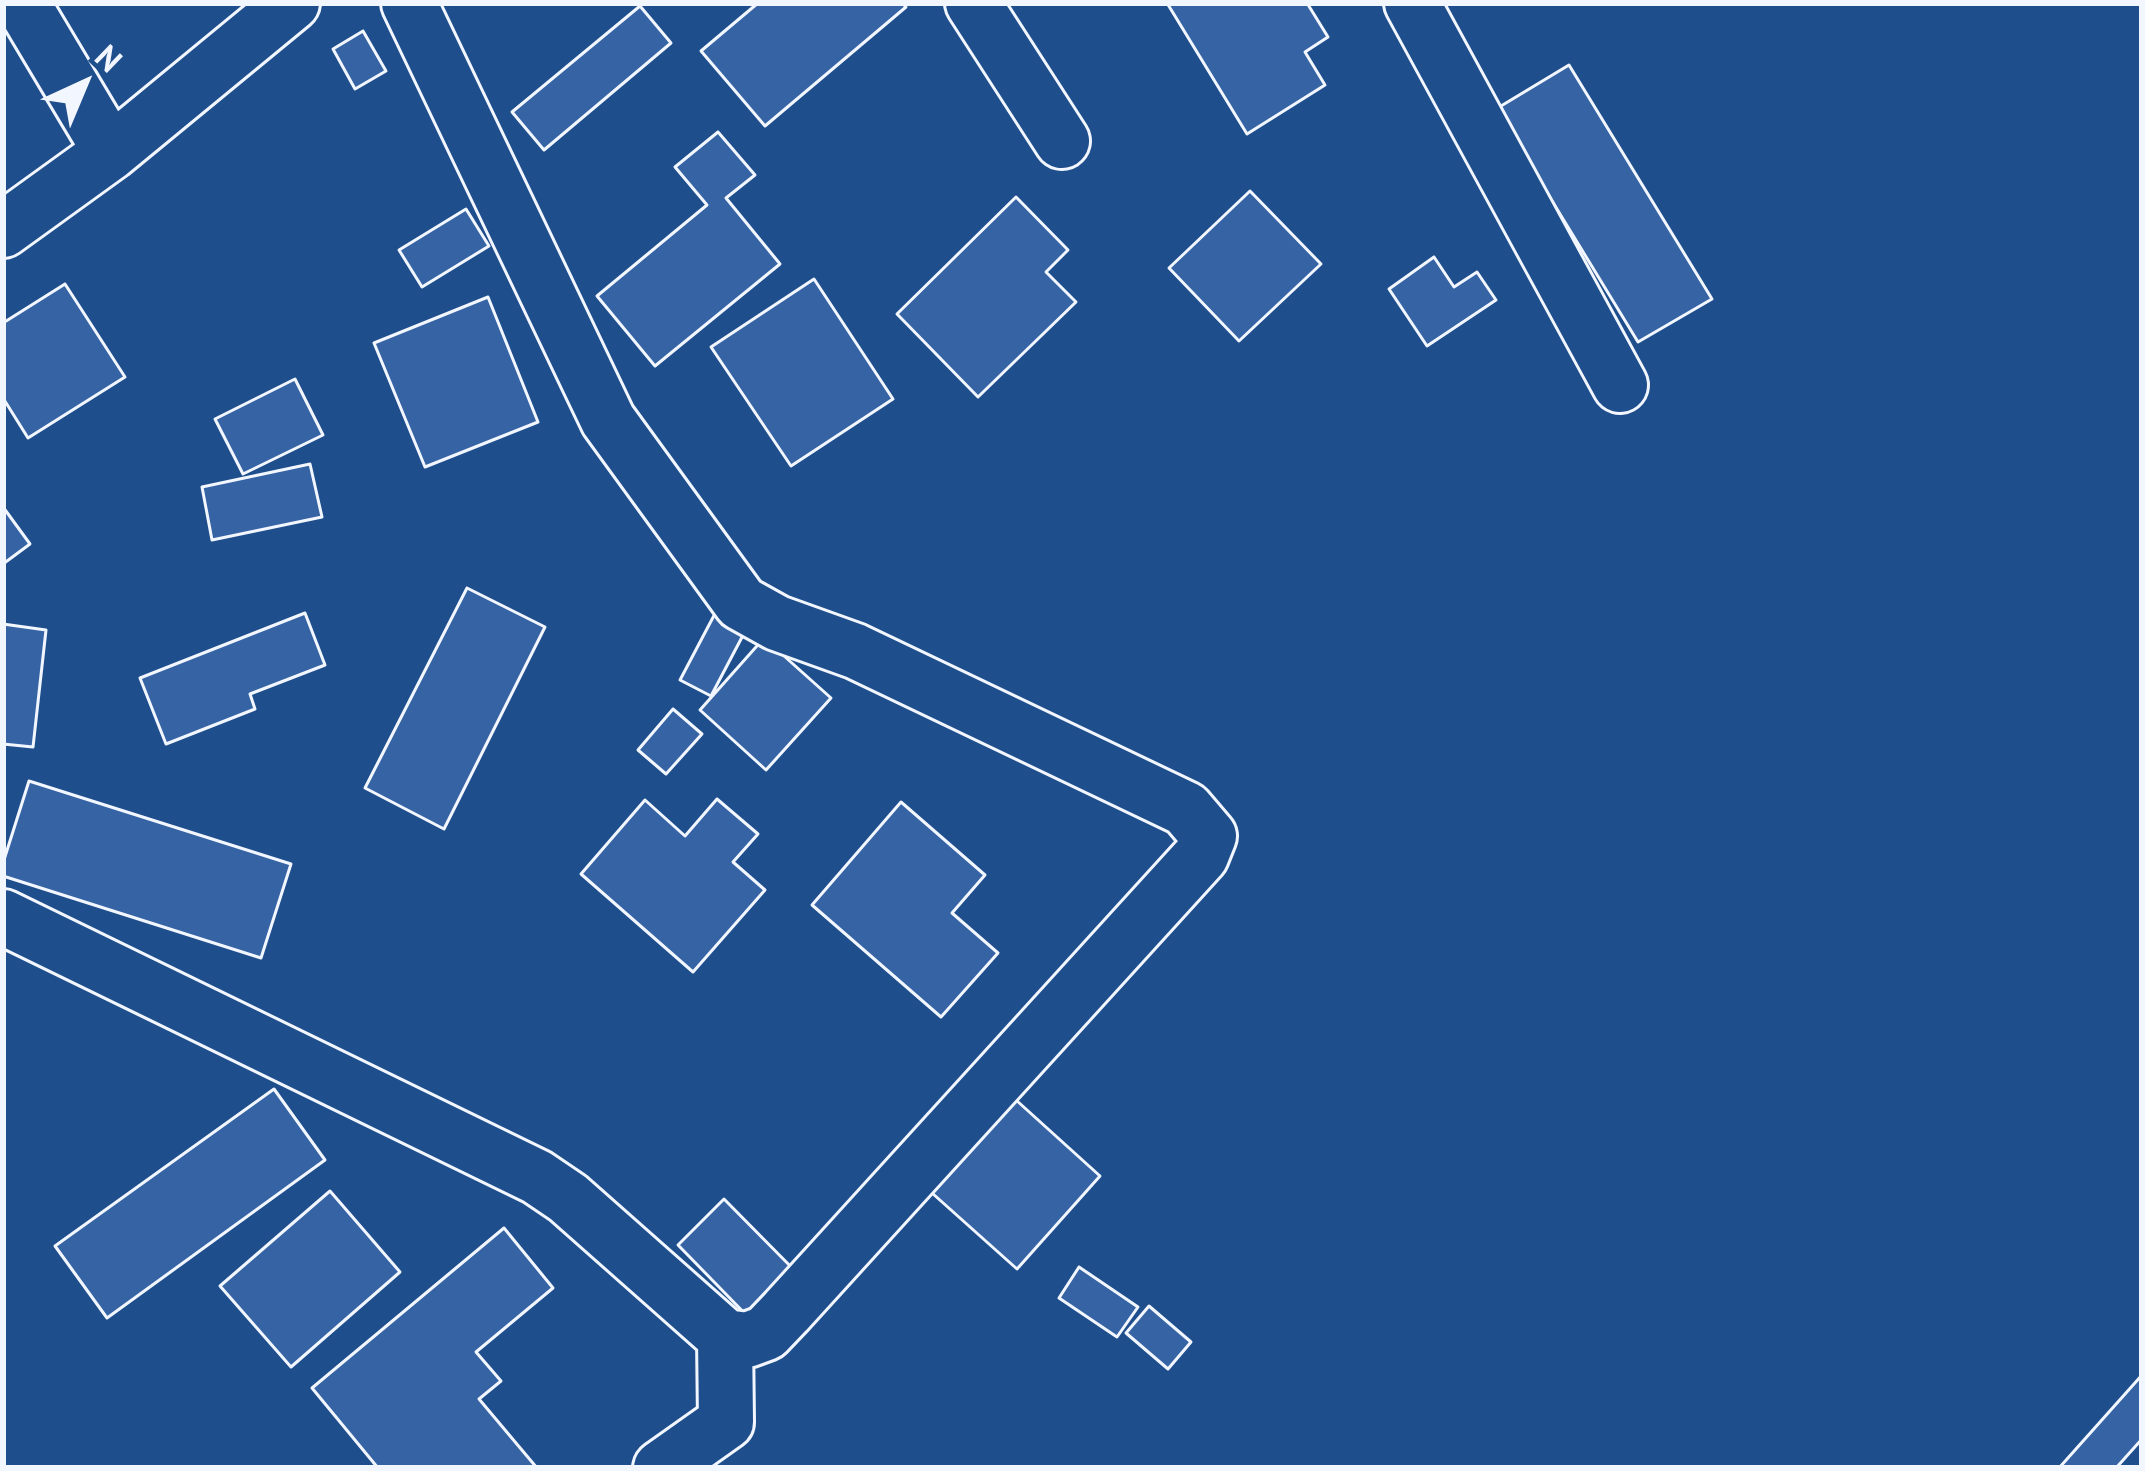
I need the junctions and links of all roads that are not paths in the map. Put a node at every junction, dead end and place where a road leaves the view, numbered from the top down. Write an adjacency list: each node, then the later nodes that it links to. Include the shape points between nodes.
1 (22, 3): 7 (street)
2 (292, 3): 7 (street)
3 (409, 3): 11 (street, via 608,420 741,603 1114,773 1186,809 1209,836 1201,856 787,1312 766,1333)
4 (973, 3): 6 (street)
5 (1412, 3): 9 (street)
6 (1062, 140)
7 (110, 152): 8 (street)
8 (3, 230)
9 (1620, 385)
10 (3, 917): 11 (street, via 537,1177)
11 (725, 1337): 12 (street, via 726,1422)
12 (661, 1468)

